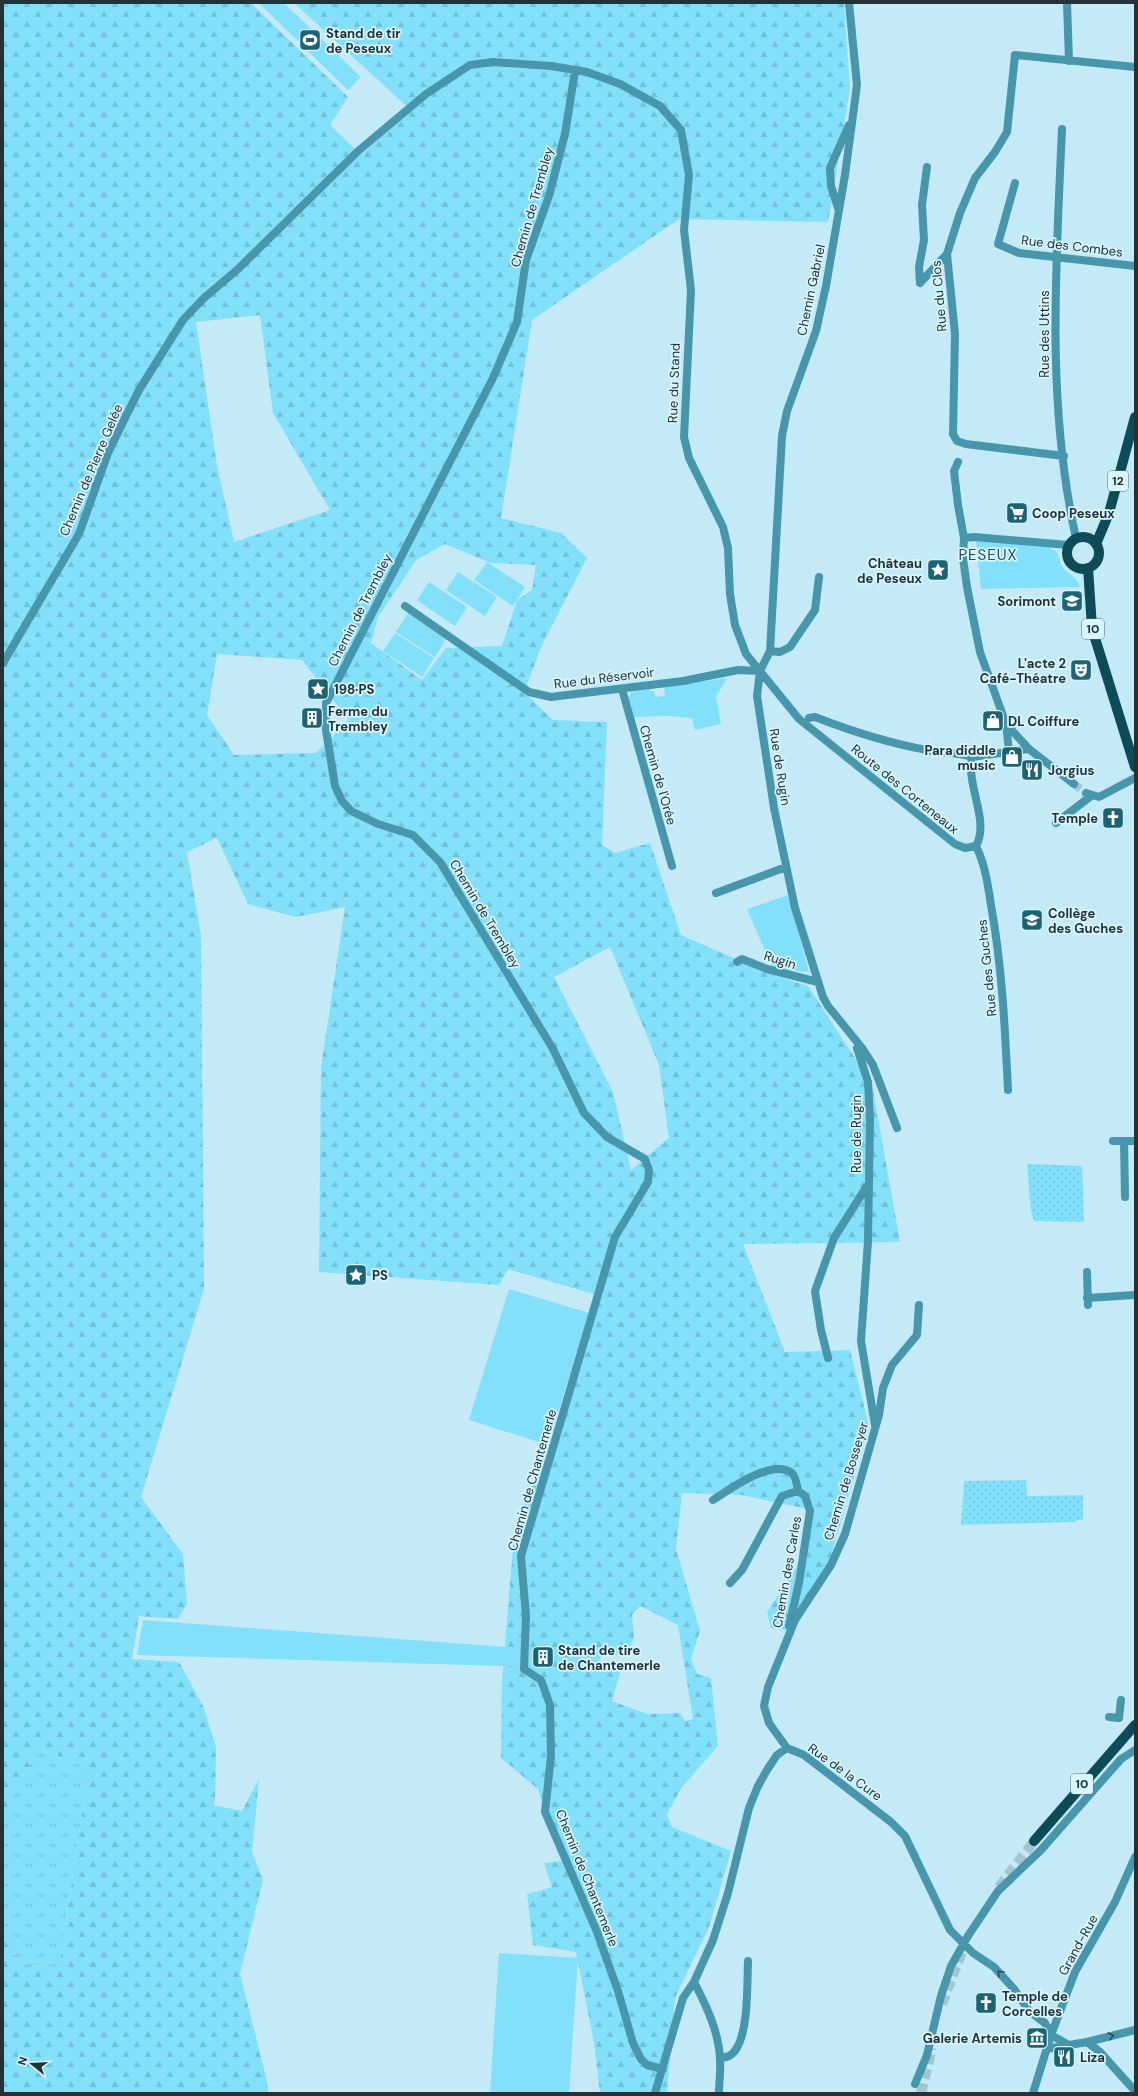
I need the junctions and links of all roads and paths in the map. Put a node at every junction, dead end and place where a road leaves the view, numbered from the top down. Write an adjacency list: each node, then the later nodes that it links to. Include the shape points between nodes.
1 (849, 3): 6 (street, Chemin Gabriel, via 857,85)
2 (1067, 3): 3 (street)
3 (1069, 61): 4 (street); 11 (street, Rue du Clos, via 1016,56 1007,132 975,178)
4 (1135, 67)
5 (575, 71): 24 (street, Chemin de Pierre Gelée, via 551,66 493,62 470,64 426,94 357,152 238,270 193,309 183,320 139,390 108,453 79,534); 25 (street, Rue du Stand, via 587,72 645,96 660,106 681,130 689,175 684,230 690,290 684,438 689,458 723,527 728,548 730,594 735,625 746,654); 49 (street, Chemin de Trembley, via 565,134 549,196 526,260 517,322 493,378 326,703 326,730 335,786 342,801 351,810 378,824 412,835 440,862 553,1049 584,1113 607,1137 645,1158 649,1170)
6 (852, 119): 10 (street, Chemin Gabriel); 10 (street, via 830,168 831,186)
7 (1062, 129): 12 (street, Rue des Uttins)
8 (927, 167): 11 (street, via 922,205 924,240 919,267 920,283)
9 (1015, 182): 12 (street, Rue des Combes, via 998,244 1019,253)
10 (838, 211): 23 (street, Chemin Gabriel, via 816,331 787,411 782,436)
11 (946, 254): 15 (street, Rue du Clos, via 955,334 953,434 957,441)
12 (1057, 258): 13 (street, Rue des Combes); 15 (street, Rue des Uttins, via 1055,377)
13 (1135, 266)
14 (1135, 417): 19 (main road, 12, via 1109,513)
15 (1064, 456): 18 (street, Rue des Uttins)
16 (958, 462): 17 (street, via 954,471)
17 (964, 538): 18 (street); 28 (street, via 963,558 980,652)
18 (1072, 542): 19 (main road, via 1087,537); 20 (main road, via 1067,552 1070,562 1078,568)
19 (1096, 544): 20 (main road, via 1098,558 1093,566)
20 (1088, 568): 31 (main road, 10, via 1092,626)
21 (819, 577): 23 (street, via 815,610 790,647 780,652)
22 (405, 606): 26 (street, Rue du Réservoir, via 529,692 551,697)
23 (770, 651): 25 (street, Chemin Gabriel)
24 (3, 663)
25 (760, 671): 26 (street, Rue du Réservoir, via 738,670); 37 (street, Route des Corteneaux, via 799,719 955,844 965,848); 39 (street, Rue de Rugin, via 757,696)
26 (622, 689): 38 (street, Chemin de l'Orée)
27 (809, 718): 32 (street, via 815,717 852,731 928,751)
28 (1006, 724): 29 (street); 30 (street)
29 (1029, 749): 30 (street); 35 (street)
30 (1009, 750): 32 (street)
31 (1133, 754): 33 (main road, 10)
32 (972, 757): 37 (street, Route des Corteneaux, via 970,766 981,826 981,837)
33 (1135, 767)
34 (1135, 778): 36 (street, via 1098,797 1089,794)
35 (1074, 784)
36 (1056, 823)
37 (976, 846): 44 (street, Rue des Guches, via 982,858 996,934 1004,1009)
38 (672, 866)
39 (786, 867): 40 (street); 42 (street, Rue de Rugin, via 795,908)
40 (716, 893)
41 (737, 962): 42 (street, Rugin, via 742,959 767,969)
42 (818, 982): 43 (street, Rue de Rugin, via 828,1006)
43 (855, 1042): 45 (street, Rue de Rugin, via 873,1065); 50 (street, Rue de Rugin, via 868,1082)
44 (1008, 1090)
45 (897, 1128)
46 (1113, 1141): 47 (street)
47 (1124, 1141): 48 (street); 51 (street)
48 (1135, 1141)
49 (648, 1182): 77 (street, Chemin de Chantemerle, via 615,1237 521,1556 526,1616 524,1669 541,1680 550,1705 551,1756 545,1812 597,1932 633,2043 647,2065)
50 (868, 1185): 55 (street, Rue de Rugin, via 834,1238 815,1291); 56 (street, via 868,1241 861,1341)
51 (1124, 1197)
52 (1087, 1272): 53 (street, via 1087,1302)
53 (1135, 1295)
54 (919, 1305): 56 (street, Chemin de Bosseyer, via 917,1335 892,1365 883,1388)
55 (828, 1358)
56 (875, 1428): 60 (street, Chemin de Bosseyer, via 845,1534 831,1565 795,1620)
57 (798, 1491): 58 (street, Chemin des Carles, via 791,1473 776,1469 754,1474); 59 (street, Chemin des Carles, via 782,1496 742,1570); 60 (street, Chemin des Carles, via 805,1496 810,1511 799,1583)
58 (713, 1500)
59 (730, 1583)
60 (786, 1639): 64 (street, Chemin de Bosseyer, via 768,1687 764,1706 769,1723)
61 (1121, 1700): 62 (street, via 1119,1718)
62 (1109, 1717)
63 (1135, 1725): 66 (main road, 10)
64 (787, 1748): 68 (street, Rue de la Cure, via 804,1755 891,1822 905,1836 950,1930); 70 (street, Rue de la Cure, via 777,1755 758,1786 749,1808 728,1893 713,1940)
65 (1135, 1750): 68 (street, via 1121,1759 1041,1850 1005,1882)
66 (1034, 1841)
67 (1135, 1857): 72 (street, Grand-Rue, via 1115,1902 1075,1972)
68 (963, 1944): 72 (street, Rue de la Cure, one-way to 68, via 1045,2024 1029,2011 1014,1988 994,1967); 78 (street, via 951,1966 943,1989 927,2056)
69 (748, 1961): 76 (street, via 740,2041 735,2052 728,2057)
70 (694, 1982): 76 (street, via 718,2040); 77 (street, Rue de la Cure, via 683,1998)
71 (1135, 2030): 73 (street, one-way to 71)
72 (1051, 2035): 74 (street); 75 (street, Grand-Rue)
73 (1087, 2042): 74 (street); 79 (street, via 1100,2052)
74 (1067, 2044): 75 (street)
75 (1046, 2049): 82 (street, Grand-Rue)
76 (720, 2058): 81 (street)
77 (663, 2069): 80 (street, Rue de la Cure)
78 (915, 2084)
79 (1135, 2091)
80 (655, 2093)
81 (719, 2093)
82 (1033, 2093)

